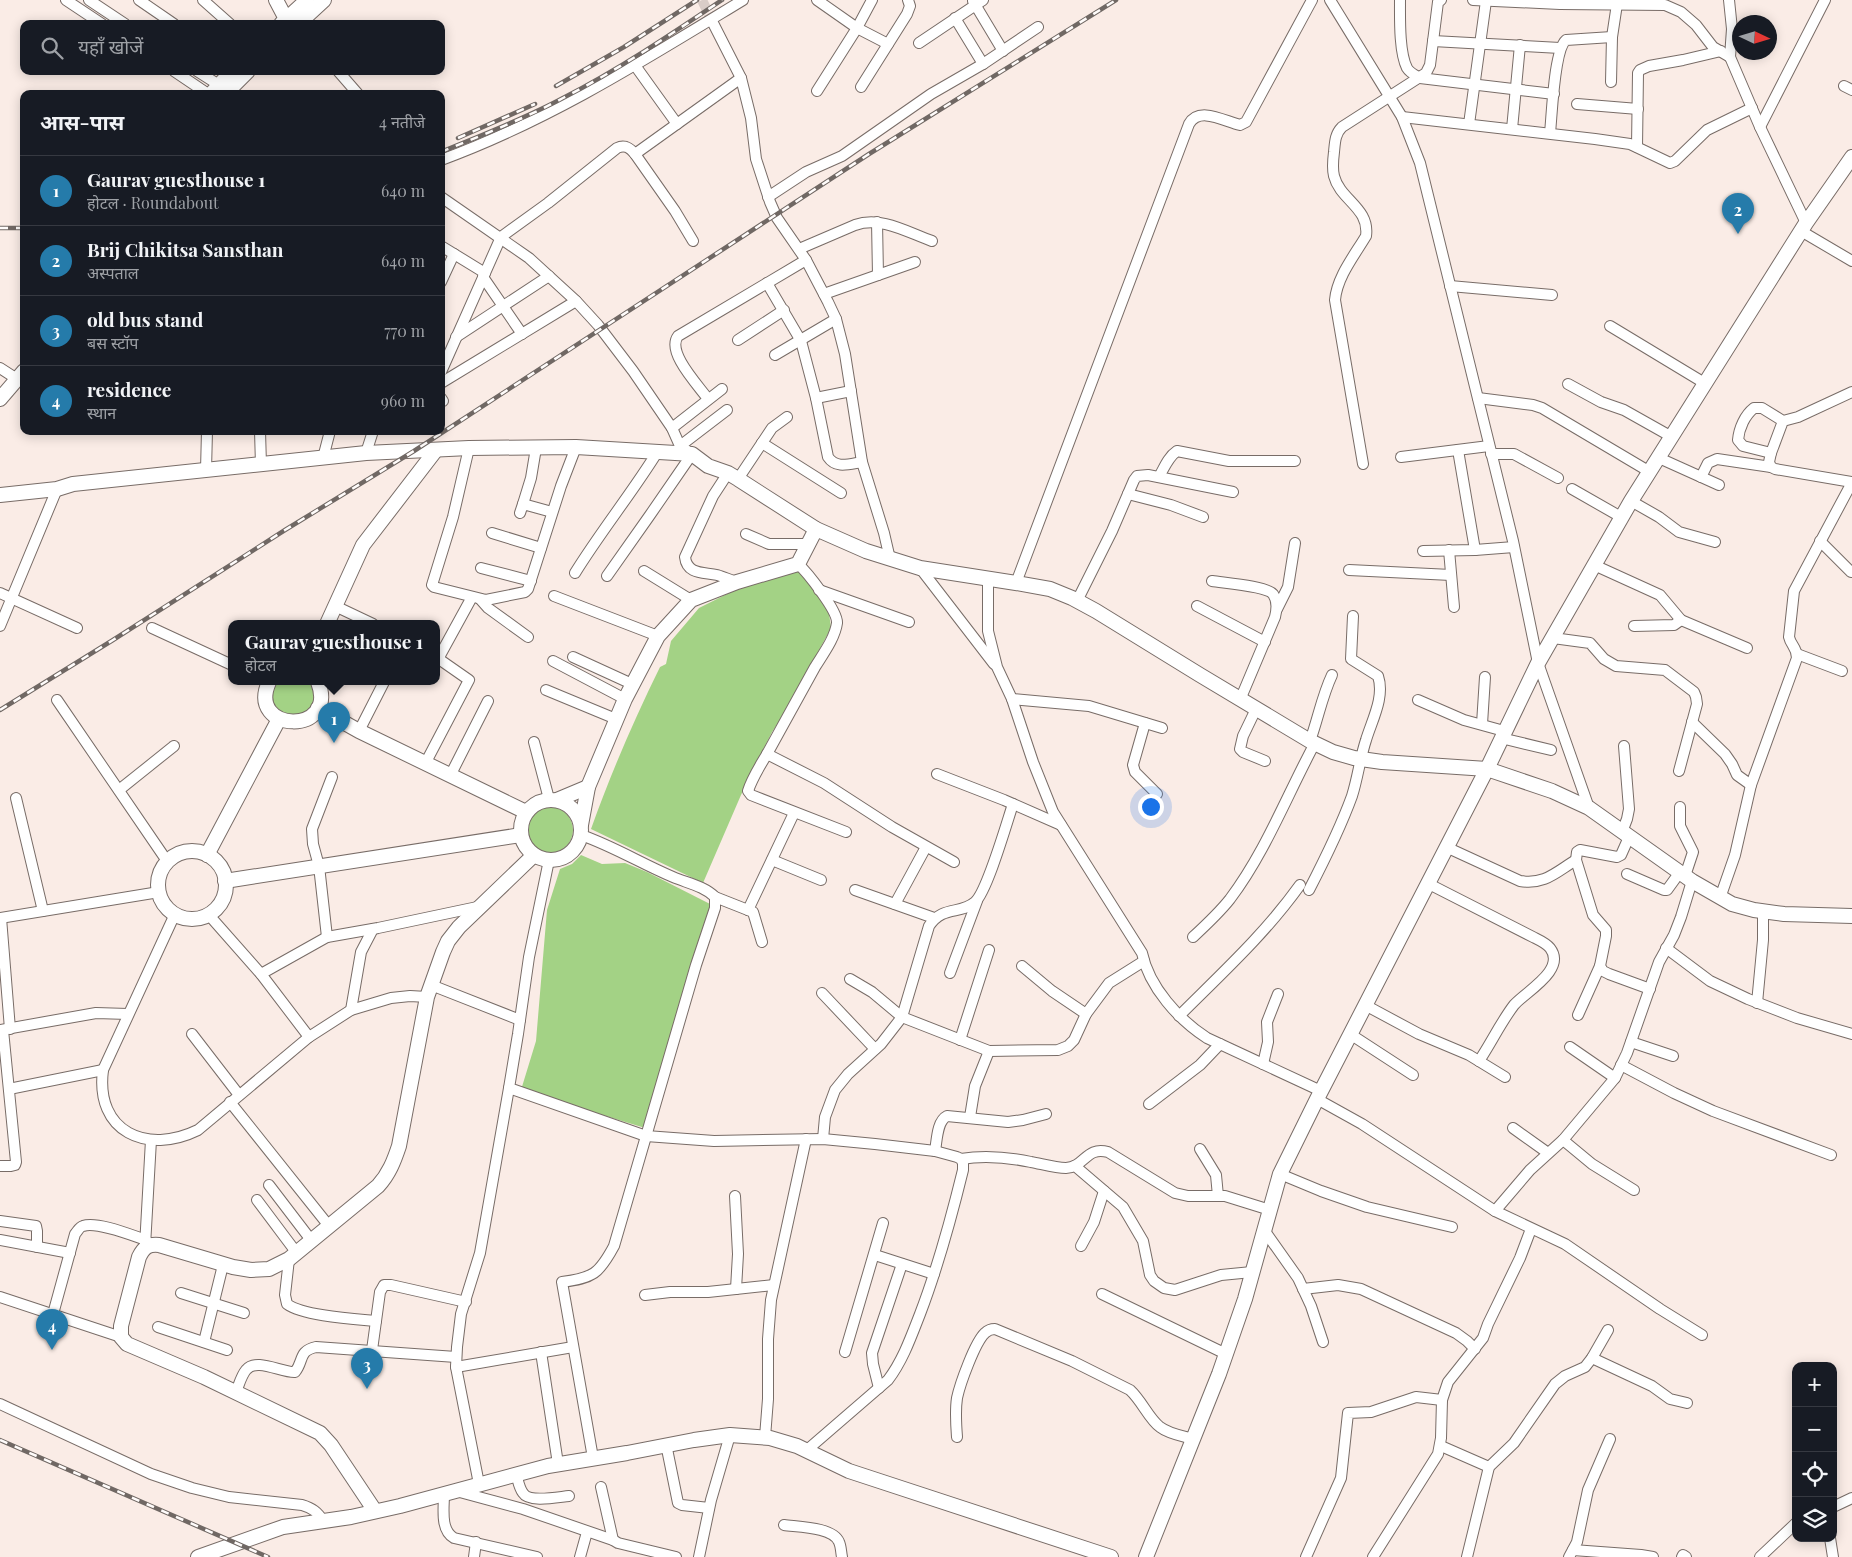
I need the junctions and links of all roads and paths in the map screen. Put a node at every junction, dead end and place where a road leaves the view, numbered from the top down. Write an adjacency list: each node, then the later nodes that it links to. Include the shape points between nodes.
1 (66, 0): 23 (street)
2 (89, 0): 24 (street)
3 (139, 0): 25 (street)
4 (203, 0): 26 (street)
5 (276, 0): 27 (street)
6 (307, 0): 28 (street)
7 (324, 0): 29 (street)
8 (743, 0): 43 (street)
9 (817, 0): 32 (street)
10 (872, 0): 32 (street)
11 (1312, 0): 194 (street, via 1246,122 1240,125 1206,115 1192,118)
12 (1330, 0): 63 (street)
13 (1400, 0): 51 (street, via 1405,62)
14 (1441, 0): 34 (street, via 1438,2)
15 (1472, 0): 18 (street)
16 (1729, 0): 42 (street)
17 (1825, 0): 70 (street)
18 (1486, 1): 21 (street); 36 (street)
19 (910, 2): 37 (street, via 907,14)
20 (977, 2): 22 (street); 40 (street)
21 (1620, 3): 33 (street); 41 (street, via 1672,7 1696,24 1713,47)
22 (955, 18): 35 (street); 44 (street)
23 (96, 20)
24 (119, 20)
25 (168, 20)
26 (226, 20)
27 (288, 20)
28 (291, 20)
29 (292, 20)
30 (713, 23): 50 (street)
31 (1038, 27): 40 (street)
32 (857, 28): 37 (street); 61 (street)
33 (1612, 37): 39 (street, via 1566,40); 52 (street)
34 (1433, 41): 36 (street); 51 (street, via 1430,65)
35 (919, 43)
36 (1480, 43): 38 (street); 53 (street)
37 (888, 44): 54 (street)
38 (1520, 46): 39 (street); 60 (street)
39 (1560, 48): 62 (street)
40 (1003, 51): 44 (street)
41 (1721, 51): 42 (street); 66 (street, via 1640,70)
42 (1730, 57): 65 (street)
43 (634, 64): 68 (street); 76 (street, via 574,100 492,140)
44 (983, 64): 77 (street, via 931,94 842,156 812,169)
45 (182, 75): 55 (street)
46 (200, 75): 56 (street)
47 (229, 75): 57 (street)
48 (242, 75): 58 (street)
49 (341, 75): 59 (street)
50 (741, 78): 68 (street); 77 (street, via 751,118 756,159)
51 (1420, 78): 53 (street); 63 (street)
52 (1611, 82)
53 (1475, 85): 60 (street); 69 (street)
54 (861, 87)
55 (211, 90)
56 (213, 90)
57 (217, 90)
58 (218, 90)
59 (355, 90)
60 (1516, 90): 62 (street); 71 (street)
61 (817, 91)
62 (1554, 94): 72 (street)
63 (1390, 97): 67 (street); 146 (street, via 1337,132 1332,167 1339,188 1362,214 1367,228 1366,236 1341,278 1335,300)
64 (1577, 104): 66 (street)
65 (1752, 108): 70 (street); 73 (street, via 1708,130 1670,163)
66 (1638, 109): 73 (street)
67 (1402, 117): 69 (street); 95 (street, via 1420,163)
68 (677, 124): 74 (street)
69 (1469, 124): 71 (street)
70 (1760, 127): 80 (street)
71 (1512, 129): 72 (street)
72 (1550, 134): 73 (street)
73 (1637, 147)
74 (635, 154): 81 (street, via 625,146 617,148); 82 (street)
75 (1852, 157): 80 (street)
76 (445, 158)
77 (768, 197): 85 (street, via 777,218)
78 (445, 200): 81 (street)
79 (878, 222): 83 (street); 85 (street, via 864,222); 92 (street)
80 (1804, 227): 88 (street); 113 (street)
81 (501, 237): 91 (street); 93 (street)
82 (693, 241)
83 (932, 242)
84 (445, 248): 86 (street)
85 (799, 249): 87 (street)
86 (454, 254): 90 (street); 91 (street)
87 (806, 260): 94 (street); 96 (street)
88 (1852, 261)
89 (915, 262): 92 (street)
90 (445, 273)
91 (484, 275): 99 (street); 104 (street)
92 (878, 275): 96 (street)
93 (549, 276): 98 (street); 99 (street)
94 (767, 283): 100 (street); 120 (street, via 678,336 674,344 676,355)
95 (1450, 286): 97 (street); 118 (street)
96 (824, 294): 101 (street)
97 (1552, 295)
98 (576, 301): 103 (street); 124 (street, via 633,371)
99 (503, 306): 103 (street); 104 (street)
100 (784, 310): 105 (street); 106 (street)
101 (836, 319): 106 (street); 115 (street)
102 (1610, 326): 113 (street)
103 (522, 334): 111 (street)
104 (456, 337): 108 (street)
105 (738, 340)
106 (801, 341): 107 (street); 117 (street)
107 (775, 355)
108 (445, 363)
109 (0, 368): 110 (street)
110 (20, 375): 119 (street)
111 (445, 381)
112 (1568, 384): 129 (street)
113 (1706, 384): 129 (street)
114 (722, 389): 120 (street)
115 (851, 392): 117 (street); 145 (street)
116 (1852, 392): 123 (street)
117 (816, 398): 145 (street, via 831,462 838,465)
118 (1478, 398): 137 (street); 150 (street, via 1542,408)
119 (0, 399)
120 (708, 399): 124 (street)
121 (727, 410): 135 (street)
122 (788, 417): 130 (street, via 772,428)
123 (1783, 421): 140 (street); 140 (street, via 1762,408 1754,408 1738,434 1743,446)
124 (672, 428): 135 (street)
125 (207, 435): 149 (street)
126 (260, 435): 147 (street)
127 (329, 435): 142 (street)
128 (372, 435): 139 (street)
129 (1672, 437): 143 (street)
130 (762, 443): 151 (street); 160 (street)
131 (576, 447): 133 (street); 138 (street); 164 (street)
132 (469, 448): 133 (street); 134 (street); 199 (street, via 453,517 432,582 434,587)
133 (536, 448): 164 (street, via 522,508)
134 (436, 450): 139 (street); 202 (street, via 363,545)
135 (686, 450): 138 (street); 151 (street, via 708,466); 189 (street, via 650,516)
136 (1458, 450): 137 (street); 141 (street); 177 (street)
137 (1490, 450): 154 (street, via 1514,454); 174 (street)
138 (658, 451): 187 (street)
139 (366, 453): 142 (street)
140 (1771, 453): 148 (street)
141 (1401, 457)
142 (323, 458): 147 (street)
143 (1659, 458): 150 (street); 152 (street)
144 (1295, 461): 153 (street, via 1229,461 1177,451 1168,459)
145 (862, 462): 179 (street)
146 (1363, 464)
147 (261, 465): 149 (street)
148 (1771, 467): 152 (street, via 1717,459 1708,462); 156 (street)
149 (206, 470): 157 (street, via 73,484)
150 (1650, 472): 163 (street)
151 (733, 476): 167 (street); 193 (street, via 713,496 685,557 686,564 698,573)
152 (1701, 476): 155 (street)
153 (1159, 477): 159 (street); 161 (street, via 1137,476)
154 (1558, 478)
155 (1719, 484)
156 (1852, 484): 170 (street)
157 (57, 489): 162 (street); 198 (street)
158 (1572, 489): 166 (street)
159 (1233, 492)
160 (841, 493)
161 (1128, 494): 165 (street, via 1171,504); 201 (street)
162 (0, 495)
163 (1631, 501): 166 (street); 171 (street, via 1680,532)
164 (552, 512): 175 (street)
165 (1203, 517)
166 (1622, 518): 181 (street)
167 (816, 529): 173 (street); 179 (street)
168 (492, 533): 175 (street)
169 (746, 534): 173 (street, via 769,544)
170 (1820, 541): 186 (street); 221 (street, via 1794,591 1788,637)
171 (1715, 542)
172 (1295, 543): 205 (street, via 1288,586)
173 (808, 544): 180 (street)
174 (1514, 546): 177 (street); 225 (street)
175 (541, 548): 191 (street)
176 (1449, 550): 177 (street); 178 (street); 188 (street)
177 (1475, 550)
178 (1424, 551)
179 (890, 559): 183 (street)
180 (798, 564): 193 (street); 195 (street)
181 (1594, 564): 209 (street, via 1660,595); 217 (street)
182 (481, 568): 191 (street)
183 (920, 568): 190 (street); 227 (street)
184 (1349, 570): 188 (street)
185 (644, 571): 200 (street)
186 (1851, 572)
187 (575, 573)
188 (1451, 575): 204 (street)
189 (607, 576)
190 (988, 579): 194 (street); 227 (street, via 988,631)
191 (531, 581): 199 (street, via 525,592 486,600)
192 (1212, 581): 205 (street, via 1270,591 1276,598)
193 (737, 582): 200 (street)
194 (1016, 583): 201 (street, via 1050,590)
195 (818, 589): 210 (street); 257 (street, via 833,608 837,621 834,633)
196 (0, 593): 198 (street)
197 (554, 596): 215 (street)
198 (12, 598): 211 (street); 213 (street)
199 (476, 598): 216 (street); 220 (street)
200 (691, 600): 215 (street)
201 (1077, 601): 239 (street)
202 (335, 606): 207 (street); 208 (street)
203 (1197, 606): 218 (street)
204 (1454, 607)
205 (1276, 610): 218 (street)
206 (1353, 616): 258 (street, via 1351,659 1378,676 1380,682 1378,702)
207 (329, 620)
208 (365, 620)
209 (1681, 620): 212 (street, via 1674,625); 219 (street)
210 (909, 622)
211 (0, 626)
212 (1634, 626)
213 (77, 628)
214 (152, 628): 226 (street)
215 (658, 636): 231 (street)
216 (528, 637)
217 (1553, 638): 225 (street); 247 (street, via 1590,643 1604,659 1616,666 1665,670 1694,692 1696,704)
218 (1265, 642): 239 (street)
219 (1747, 648)
220 (440, 653)
221 (1797, 654): 228 (street); 266 (street)
222 (573, 657): 231 (street)
223 (440, 660): 260 (street, via 469,680)
224 (553, 661): 237 (street)
225 (1538, 662): 251 (street); 274 (street)
226 (228, 663)
227 (996, 667): 236 (street)
228 (1842, 671)
229 (1332, 675): 253 (street)
230 (1485, 677): 248 (street)
231 (632, 684): 237 (street)
232 (267, 685): 244 (street, via 268,707)
233 (319, 685): 242 (street)
234 (382, 685): 250 (street)
235 (546, 690): 245 (street)
236 (1012, 698): 246 (street, via 1089,706); 277 (street, via 1033,762 1053,812)
237 (625, 699): 245 (street)
238 (57, 700): 268 (street)
239 (1240, 700): 243 (street)
240 (1418, 700): 248 (street, via 1464,720)
241 (488, 701): 263 (street)
242 (318, 708): 244 (street, via 305,720 287,722); 250 (street)
243 (1256, 709): 253 (street); 259 (street, via 1240,749)
244 (279, 719): 284 (street)
245 (616, 719): 267 (street)
246 (1145, 722): 249 (street); 269 (street, via 1135,772)
247 (1692, 722): 262 (street); 266 (street, via 1725,754 1737,774)
248 (1482, 724): 251 (street)
249 (1162, 728)
250 (359, 731): 260 (street)
251 (1503, 734): 256 (street); 261 (street)
252 (534, 742): 271 (street)
253 (1313, 742): 258 (street, via 1333,752); 314 (street, via 1267,840 1218,913)
254 (174, 746): 268 (street)
255 (1624, 746): 280 (street, via 1628,809)
256 (1551, 750)
257 (767, 754): 276 (street, via 748,791); 283 (street, via 824,783)
258 (1361, 759): 261 (street); 335 (street, via 1337,836 1305,888)
259 (1265, 761)
260 (426, 762): 263 (street)
261 (1487, 769): 274 (street, via 1552,791); 282 (street)
262 (1679, 772)
263 (451, 774): 275 (street)
264 (937, 774): 272 (street)
265 (332, 777): 291 (street, via 312,829)
266 (1751, 785): 300 (street, via 1735,855)
267 (588, 787): 271 (street); 278 (street)
268 (119, 790): 289 (street)
269 (1157, 794)
270 (16, 798): 305 (street)
271 (553, 799): 275 (street, via 540,801); 278 (street, via 573,808)
272 (1013, 804): 277 (street); 301 (street)
273 (1680, 807): 293 (street, via 1680,826 1693,852)
274 (1589, 808): 280 (street)
275 (526, 812): 281 (street)
276 (794, 813): 279 (street); 287 (street)
277 (1062, 825): 318 (street)
278 (581, 830): 286 (street, via 578,844 572,852 563,858); 299 (street)
279 (846, 832)
280 (1625, 834): 288 (street, via 1621,855 1617,858 1580,850); 293 (street)
281 (521, 835): 285 (street); 291 (street)
282 (1446, 847): 288 (street, via 1526,882 1542,881); 296 (street)
283 (926, 848): 290 (street); 302 (street)
284 (207, 854): 289 (street, via 186,851); 294 (street, via 216,861)
285 (534, 855): 286 (street); 303 (street)
286 (549, 860): 336 (street, via 528,957)
287 (772, 860): 295 (street); 304 (street)
288 (1576, 860): 320 (street, via 1593,915 1606,930)
289 (167, 861): 298 (street, via 160,876)
290 (954, 862)
291 (319, 866): 294 (street); 313 (street)
292 (1627, 874): 293 (street, via 1664,890)
293 (1686, 876): 300 (street); 316 (street, via 1681,917)
294 (225, 880): 308 (street, via 225,892 220,903)
295 (821, 880)
296 (1427, 883): 329 (street); 349 (street, via 1533,937 1551,950 1552,969 1515,1005)
297 (855, 890): 302 (street)
298 (159, 892): 305 (street); 307 (street, via 163,903)
299 (715, 897): 304 (street); 365 (street, via 715,908)
300 (1720, 898): 306 (street)
301 (977, 900): 311 (street); 321 (street)
302 (895, 904): 311 (street)
303 (482, 906): 312 (street); 325 (street, via 448,941)
304 (748, 910): 315 (street, via 755,917)
305 (43, 911): 310 (street)
306 (1763, 911): 309 (street); 328 (street)
307 (175, 914): 308 (street, via 192,919); 331 (street)
308 (208, 914): 322 (street)
309 (1852, 916)
310 (1, 918): 337 (street)
311 (934, 918): 334 (street, via 928,926)
312 (373, 929): 313 (street); 330 (street, via 361,952)
313 (327, 936): 322 (street)
314 (1193, 938)
315 (762, 942)
316 (1666, 948): 324 (street); 328 (street, via 1710,981)
317 (989, 950): 342 (street)
318 (1144, 961): 332 (street, via 1109,983); 335 (street, via 1160,993)
319 (1022, 966): 332 (street)
320 (1600, 966): 324 (street, via 1609,974); 333 (street)
321 (950, 973)
322 (261, 974): 341 (street)
323 (850, 979): 334 (street)
324 (1650, 989): 343 (street)
325 (429, 991): 330 (street); 336 (street); 388 (street, via 393,1164 378,1186)
326 (822, 993): 346 (street)
327 (1278, 994): 350 (street, via 1267,1022 1268,1042)
328 (1757, 1003): 340 (street)
329 (1365, 1005): 339 (street); 349 (street)
330 (351, 1010): 341 (street)
331 (128, 1014): 337 (street, via 96,1013); 352 (street)
332 (1086, 1014): 347 (street, via 1074,1040 1063,1048)
333 (1578, 1015)
334 (902, 1016): 342 (street); 346 (street)
335 (1179, 1016): 344 (street, via 1191,1028)
336 (520, 1020): 356 (street)
337 (4, 1030): 357 (street)
338 (192, 1034): 358 (street)
339 (1350, 1034): 353 (street); 359 (street)
340 (1852, 1034)
341 (309, 1037): 358 (street)
342 (960, 1040): 347 (street)
343 (1630, 1042): 348 (street); 351 (street)
344 (1220, 1044): 350 (street); 361 (street, via 1200,1065)
345 (1570, 1047): 355 (street)
346 (875, 1049): 366 (street, via 834,1090 825,1117)
347 (989, 1051): 363 (street, via 975,1086)
348 (1673, 1056)
349 (1479, 1061): 354 (street)
350 (1262, 1064): 359 (street)
351 (1621, 1065): 355 (street); 373 (street, via 1713,1111)
352 (103, 1070): 357 (street); 368 (street, via 101,1086 112,1119 130,1135)
353 (1413, 1075)
354 (1505, 1077)
355 (1615, 1078): 369 (street)
356 (509, 1088): 365 (street); 411 (street, via 481,1244)
357 (10, 1089): 375 (street, via 16,1162 15,1165)
358 (239, 1095): 360 (street)
359 (1319, 1095): 377 (street); 385 (street)
360 (230, 1102): 368 (street, via 198,1130 186,1136); 388 (street)
361 (1149, 1104)
362 (1046, 1114): 363 (street, via 1008,1122)
363 (970, 1117): 371 (street, via 944,1117)
364 (1513, 1128): 372 (street)
365 (646, 1136): 367 (street, via 714,1141); 422 (street, via 614,1246 605,1264 591,1275 562,1282)
366 (823, 1138): 367 (street); 371 (street)
367 (806, 1139): 404 (street)
368 (152, 1140): 394 (street)
369 (1563, 1140): 372 (street); 379 (street, via 1592,1164)
370 (1200, 1149): 382 (street, via 1216,1175)
371 (934, 1151): 374 (street)
372 (1548, 1153): 385 (street)
373 (1830, 1154)
374 (961, 1159): 376 (street, via 995,1156 1065,1168); 403 (street, via 963,1170)
375 (0, 1166)
376 (1075, 1166): 380 (street); 382 (street, via 1092,1152 1108,1152 1175,1193)
377 (1280, 1174): 384 (street); 389 (street, via 1367,1207)
378 (269, 1185): 393 (street)
379 (1634, 1190)
380 (1104, 1191): 396 (street, via 1094,1222); 402 (street, via 1118,1202 1134,1223 1145,1247 1150,1275 1164,1288 1175,1290 1221,1275)
381 (734, 1196): 405 (street, via 738,1254)
382 (1218, 1196): 384 (street, via 1233,1197)
383 (257, 1200): 399 (street)
384 (1270, 1210): 391 (street)
385 (1495, 1211): 390 (street)
386 (0, 1221): 395 (street, via 36,1226)
387 (883, 1223): 398 (street)
388 (329, 1226): 393 (street)
389 (1452, 1227)
390 (1531, 1229): 418 (street, via 1565,1244); 423 (street)
391 (1264, 1230): 402 (street); 406 (street)
392 (0, 1240): 395 (street)
393 (311, 1240): 399 (street)
394 (145, 1244): 397 (street, via 96,1225 84,1225 76,1234); 401 (street, via 159,1245); 419 (street, via 121,1326)
395 (37, 1246): 397 (street)
396 (1081, 1246)
397 (70, 1253): 414 (street)
398 (875, 1255): 400 (street); 427 (street)
399 (293, 1256): 401 (street, via 269,1270); 415 (street, via 285,1295 287,1304 323,1314)
400 (902, 1264): 403 (street); 431 (street, via 872,1353)
401 (223, 1265): 412 (street)
402 (1252, 1272): 428 (street)
403 (934, 1274): 431 (street, via 898,1366)
404 (774, 1285): 405 (street); 438 (street, via 768,1339)
405 (736, 1289): 409 (street)
406 (1303, 1289): 421 (street); 423 (street, via 1338,1285 1361,1289 1456,1333)
407 (181, 1294): 412 (street)
408 (1102, 1294): 428 (street)
409 (645, 1295)
410 (0, 1297): 414 (street)
411 (466, 1302): 415 (street, via 387,1284 380,1292); 430 (street, via 458,1334)
412 (213, 1304): 413 (street); 420 (street)
413 (244, 1313)
414 (53, 1314): 419 (street)
415 (376, 1321): 425 (street)
416 (158, 1327): 420 (street)
417 (1608, 1330): 429 (street)
418 (1702, 1336)
419 (121, 1337): 432 (street, via 127,1344)
420 (204, 1342): 424 (street)
421 (1323, 1342)
422 (573, 1346): 426 (street); 444 (street)
423 (1475, 1349): 433 (street, via 1448,1382)
424 (227, 1350)
425 (372, 1350): 430 (street); 432 (street, via 310,1348 304,1352 298,1370 293,1373 264,1366 249,1367)
426 (541, 1352): 430 (street); 445 (street)
427 (845, 1352)
428 (1226, 1354): 439 (street)
429 (1592, 1358): 435 (street, via 1652,1386 1670,1399); 446 (street, via 1585,1367 1555,1384 1514,1443)
430 (456, 1362): 448 (street)
431 (879, 1388): 443 (street)
432 (236, 1392): 455 (street, via 320,1433 332,1445)
433 (1442, 1400): 442 (street); 474 (street, via 1416,1397 1371,1412 1348,1413 1341,1478)
434 (0, 1404): 456 (street, via 159,1477 229,1497 310,1507)
435 (1687, 1404)
436 (730, 1435): 438 (street); 441 (street); 454 (street)
437 (956, 1437): 439 (street, via 960,1387 983,1335 995,1329 1072,1361 1130,1390 1158,1426)
438 (765, 1438): 443 (street)
439 (1193, 1439): 473 (street)
440 (1610, 1439): 464 (street, via 1588,1490)
441 (666, 1444): 444 (street); 454 (street, via 678,1503)
442 (1441, 1446): 446 (street); 475 (street)
443 (807, 1450): 463 (street, via 849,1471)
444 (593, 1458): 445 (street)
445 (558, 1464): 447 (street)
446 (1489, 1467): 476 (street)
447 (516, 1474): 448 (street); 451 (street, via 526,1497)
448 (479, 1484): 450 (street)
449 (601, 1487): 460 (street)
450 (449, 1492): 455 (street); 459 (street, via 523,1509); 461 (street, via 447,1533 454,1538)
451 (569, 1496)
452 (1852, 1498): 453 (street)
453 (1837, 1505)
454 (709, 1508): 470 (street)
455 (375, 1512): 456 (street)
456 (323, 1521): 465 (street, via 283,1527)
457 (784, 1524): 471 (street, via 831,1533 839,1542)
458 (1792, 1527): 480 (street)
459 (587, 1532): 460 (street); 468 (street)
460 (613, 1540): 469 (street, via 618,1544)
461 (476, 1542): 466 (street); 467 (street)
462 (1831, 1542): 481 (street)
463 (1086, 1553): 472 (street)
464 (1571, 1554): 477 (street)
465 (198, 1557)
466 (474, 1557)
467 (537, 1557)
468 (580, 1557)
469 (676, 1557)
470 (699, 1557)
471 (842, 1557)
472 (1111, 1557)
473 (1146, 1557)
474 (1306, 1557)
475 (1373, 1557)
476 (1467, 1557)
477 (1653, 1557)
478 (1682, 1557): 479 (street)
479 (1686, 1557)
480 (1760, 1557)
481 (1833, 1557)

